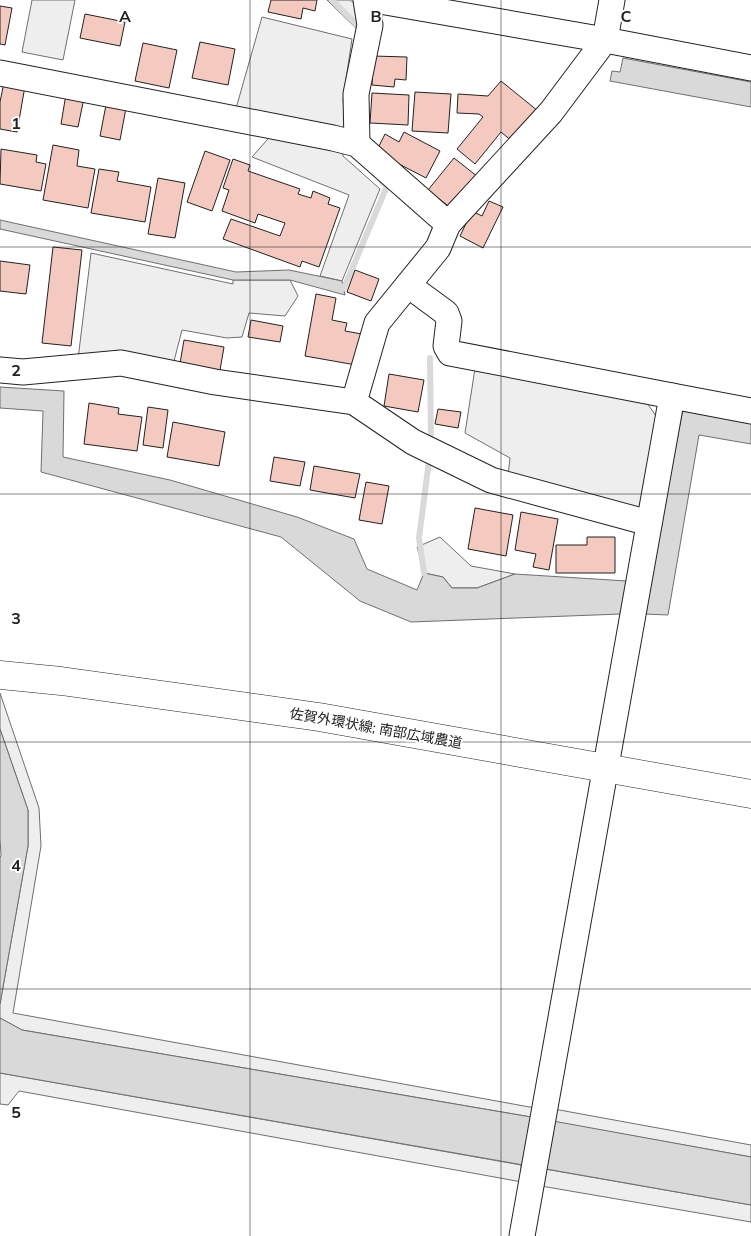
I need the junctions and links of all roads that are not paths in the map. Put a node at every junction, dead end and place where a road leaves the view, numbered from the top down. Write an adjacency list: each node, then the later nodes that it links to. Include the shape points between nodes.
1 (366, 0): 7 (street, via 370,25 356,94)
2 (374, 0): 4 (street)
3 (612, 0): 4 (street)
4 (605, 40): 5 (street); 8 (street, via 551,112)
5 (751, 68)
6 (0, 73): 7 (street)
7 (357, 144): 8 (street)
8 (448, 224): 9 (street, via 438,248)
9 (408, 285): 11 (street, via 446,313 449,321 446,346 450,353); 12 (street, via 377,323)
10 (0, 370): 12 (street, via 23,372 121,363 216,382)
11 (672, 396): 13 (street); 14 (street)
12 (354, 402): 14 (street, via 413,442 491,480)
13 (751, 411)
14 (649, 522): 16 (street)
15 (0, 675): 16 (main road, 佐賀外環状線; 南部広域農道, via 319,717)
16 (606, 768): 17 (main road, 佐賀外環状線; 南部広域農道); 18 (street)
17 (751, 794)
18 (522, 1236)

